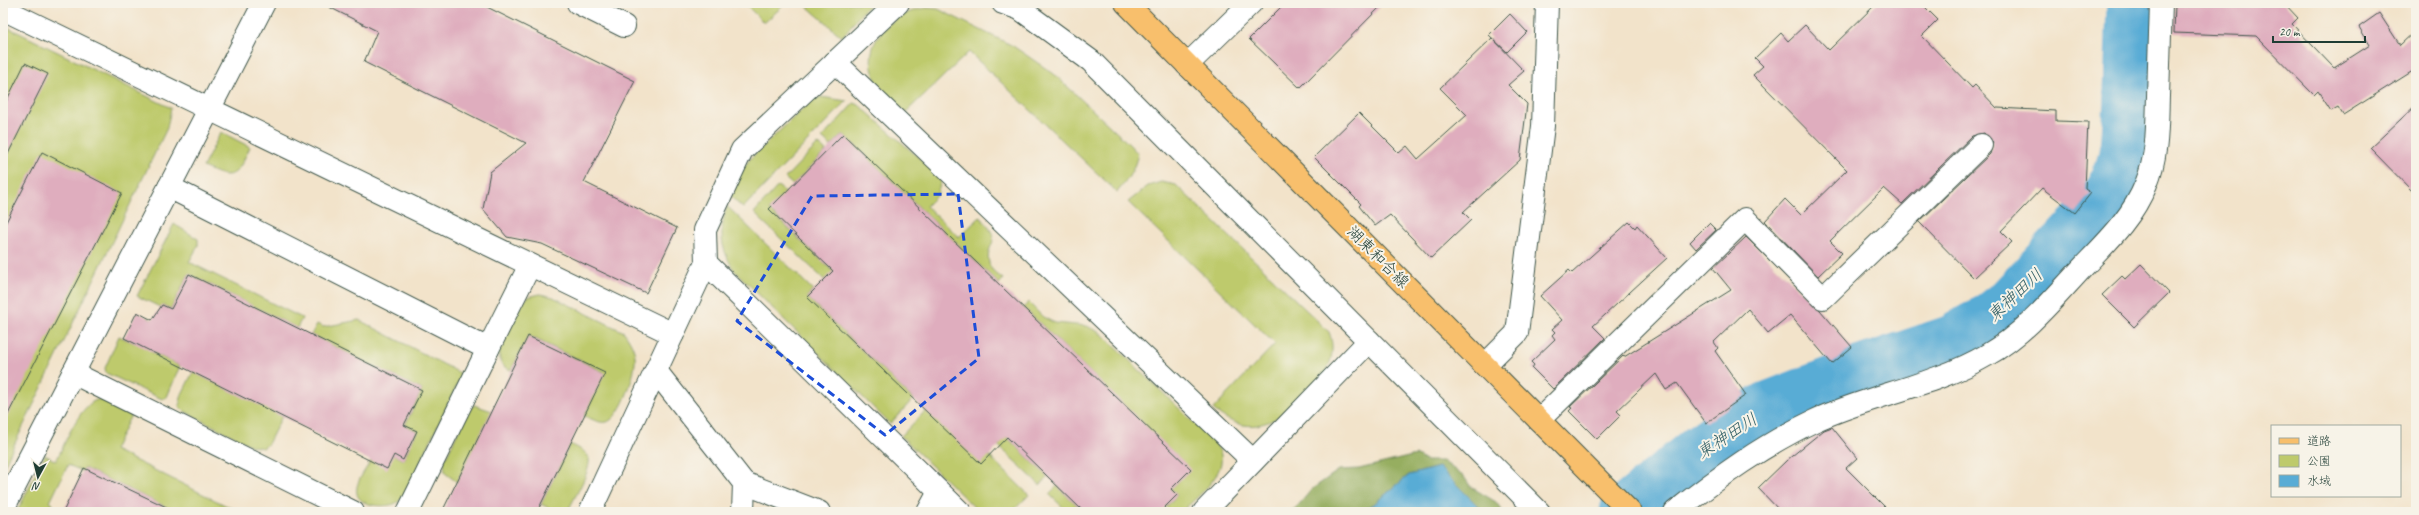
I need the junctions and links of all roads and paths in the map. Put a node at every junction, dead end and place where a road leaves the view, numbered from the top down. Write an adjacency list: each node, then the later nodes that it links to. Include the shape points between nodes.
1 (264, 3): 13 (street)
2 (578, 3): 10 (street)
3 (898, 3): 11 (street)
4 (1003, 3): 19 (street, via 1020,9 1091,61)
5 (1126, 3): 12 (main road, 湖東和合線)
6 (1251, 3): 12 (street)
7 (1547, 3): 21 (street, via 1543,126 1517,334)
8 (2161, 3): 39 (street, via 2155,154 2147,183 2133,211 2114,235 2051,301 2020,332 1988,355 1964,367 1862,402 1783,436 1721,476)
9 (3, 10): 13 (street)
10 (624, 26)
11 (836, 62): 16 (street, via 742,150 705,230); 25 (street)
12 (1187, 65): 21 (main road, 湖東和合線)
13 (210, 108): 15 (street); 17 (street)
14 (1981, 145): 24 (street, via 1823,298 1745,219)
15 (169, 188): 20 (street); 23 (street)
16 (706, 263): 18 (street); 27 (street)
17 (530, 265): 18 (street); 20 (street)
18 (673, 334): 22 (street)
19 (1369, 341): 25 (street); 38 (street)
20 (488, 348): 31 (street)
21 (1485, 365): 24 (main road, 湖東和合線)
22 (656, 371): 26 (street); 32 (street)
23 (74, 373): 29 (street); 30 (street)
24 (1539, 420): 28 (main road, 湖東和合線)
25 (1253, 461): 37 (street)
26 (744, 483): 33 (street); 34 (street)
27 (939, 492): 35 (street); 36 (street)
28 (1624, 505)
29 (3, 509)
30 (353, 512)
31 (408, 512)
32 (590, 512)
33 (744, 512)
34 (819, 512)
35 (928, 512)
36 (960, 512)
37 (1204, 512)
38 (1539, 512)
39 (1675, 512)

